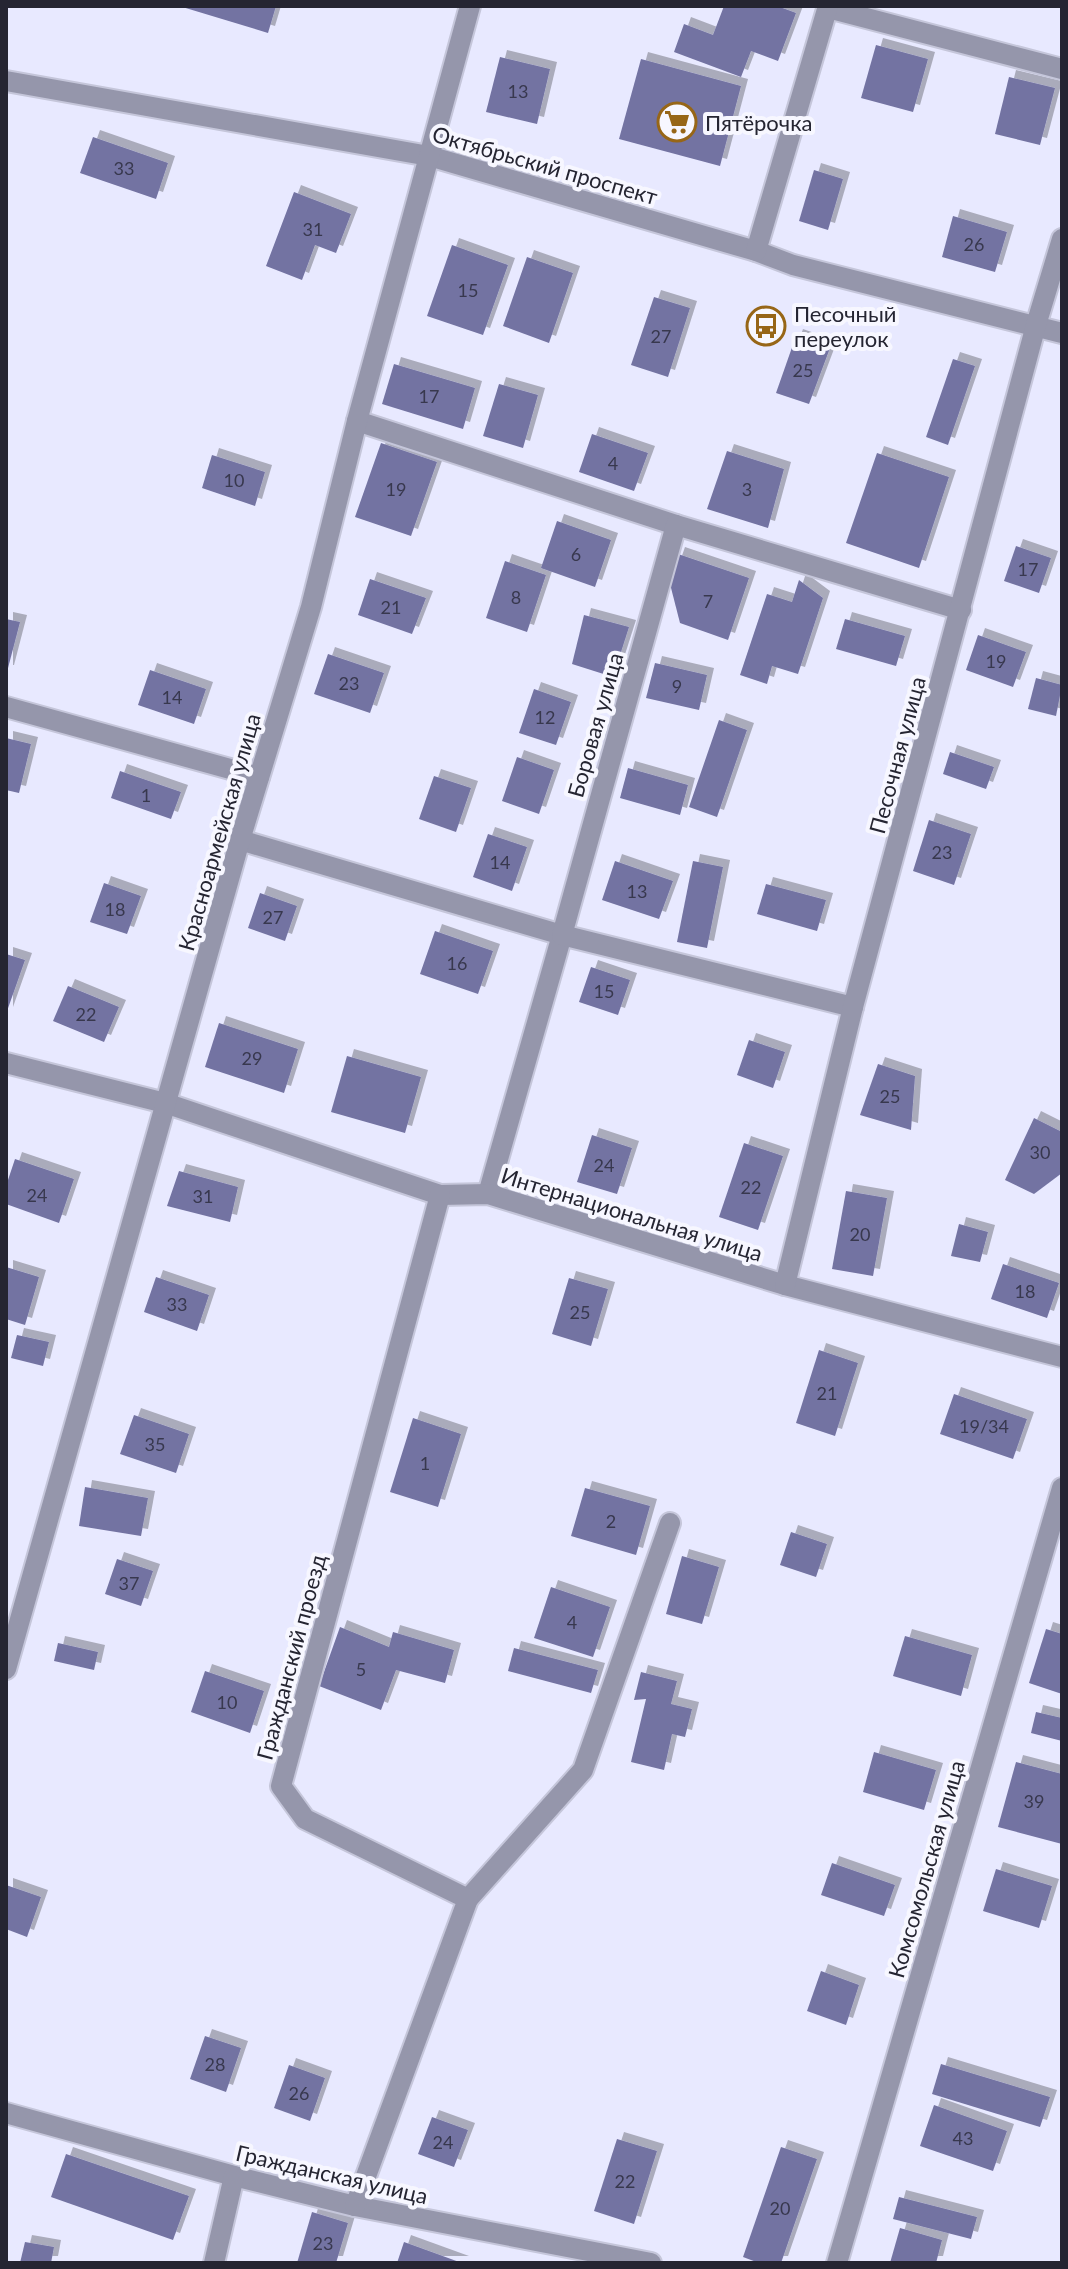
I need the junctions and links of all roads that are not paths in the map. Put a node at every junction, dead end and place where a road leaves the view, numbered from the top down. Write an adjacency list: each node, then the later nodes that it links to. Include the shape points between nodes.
1 (470, 6): 5 (street, Красноармейская улица)
2 (828, 7): 3 (street); 7 (street)
3 (1062, 69)
4 (6, 81): 5 (street, Октябрьский проспект)
5 (429, 156): 7 (street, Октябрьский проспект); 10 (street, Красноармейская улица)
6 (1062, 239): 8 (street, Песочная улица)
7 (756, 251): 8 (street, Октябрьский проспект, via 793,265)
8 (1036, 325): 9 (street, Октябрьский проспект); 12 (street, Песочная улица)
9 (1062, 333)
10 (357, 421): 11 (street); 14 (street, Красноармейская улица, via 311,607)
11 (676, 525): 12 (street); 16 (street, Боровая улица)
12 (961, 610): 17 (street, Песочная улица)
13 (6, 707): 14 (street)
14 (259, 777): 15 (street, Красноармейская улица)
15 (240, 840): 16 (street); 19 (street, Красноармейская улица)
16 (562, 935): 17 (street); 20 (street, Боровая улица)
17 (853, 1007): 22 (street, Песочная улица)
18 (6, 1063): 19 (street, Интернациональная улица)
19 (165, 1103): 21 (street, Интернациональная улица); 26 (street, Красноармейская улица)
20 (488, 1194): 21 (street, Интернациональная улица); 22 (street, Интернациональная улица)
21 (440, 1195): 27 (street, Гражданский проезд, via 281,1786 305,1819)
22 (785, 1285): 23 (street, Интернациональная улица)
23 (1062, 1357)
24 (1062, 1488): 33 (street, Комсомольская улица)
25 (670, 1523): 27 (street, via 583,1770)
26 (6, 1669)
27 (468, 1899): 30 (street)
28 (6, 2113): 29 (street, Гражданская улица)
29 (234, 2176): 30 (street, Гражданская улица); 31 (street)
30 (355, 2206): 32 (street, Гражданская улица)
31 (214, 2263)
32 (651, 2263)
33 (837, 2263)

